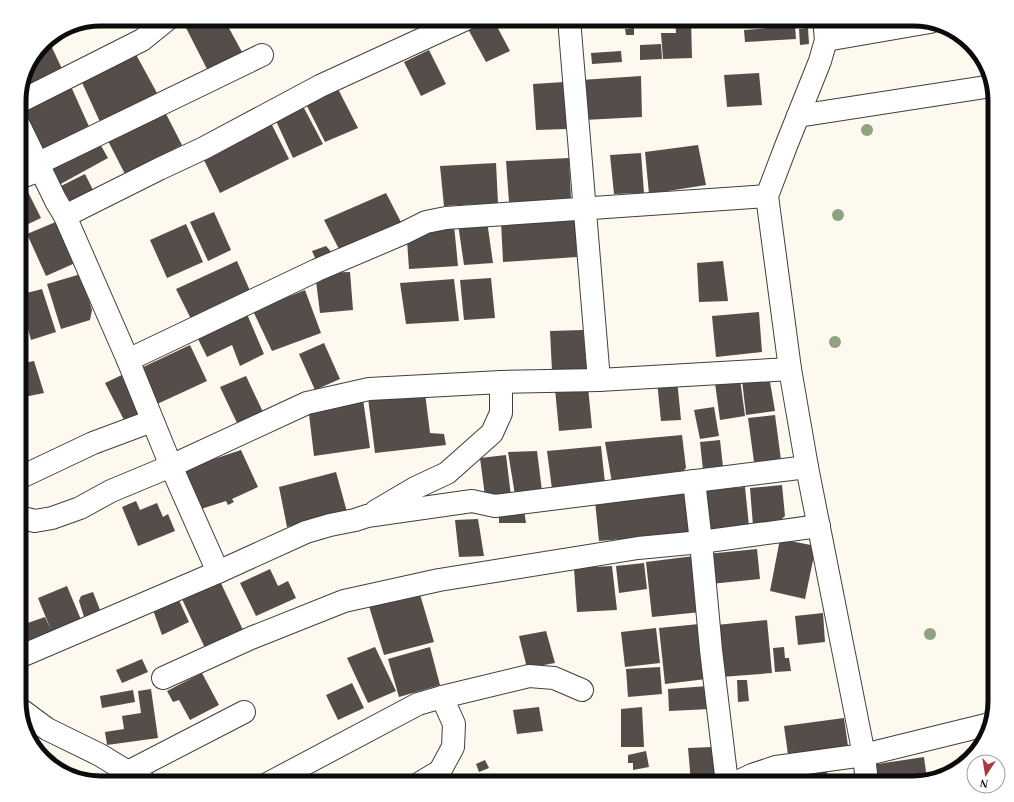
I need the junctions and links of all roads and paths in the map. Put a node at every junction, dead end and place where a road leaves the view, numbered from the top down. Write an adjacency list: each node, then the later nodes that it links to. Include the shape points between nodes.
1 (159, 26): 8 (street, via 142,40)
2 (451, 26): 15 (street, via 320,86 204,148)
3 (570, 26): 14 (street)
4 (878, 26): 5 (street)
5 (825, 30): 9 (street, via 816,73)
6 (262, 55): 11 (street)
7 (987, 87): 9 (street)
8 (26, 98)
9 (798, 116): 13 (street)
10 (26, 140): 11 (street)
11 (39, 167): 12 (street); 15 (street)
12 (26, 174)
13 (767, 196): 14 (street); 17 (street)
14 (585, 209): 16 (street, via 446,218 426,222 317,270); 18 (street)
15 (65, 216): 16 (street)
16 (128, 360): 20 (street)
17 (790, 368): 18 (street); 22 (street)
18 (599, 380): 19 (street)
19 (501, 382): 21 (street, via 369,389 307,403); 25 (street, via 500,413 492,433 447,473)
20 (152, 421): 21 (street); 23 (street, via 93,443)
21 (171, 466): 26 (street, via 111,491 80,508 52,518); 29 (street)
22 (807, 467): 24 (street); 27 (street)
23 (26, 475)
24 (694, 481): 25 (street, via 495,506 472,501); 28 (street)
25 (367, 516): 29 (street, via 306,532)
26 (26, 518)
27 (819, 526): 28 (street); 37 (street)
28 (701, 542): 31 (street, via 638,548 447,579 344,602 251,638); 42 (street)
29 (218, 572): 30 (street)
30 (26, 654)
31 (163, 678)
32 (582, 690): 33 (street, via 554,678 529,676)
33 (442, 697): 40 (street, via 418,704); 41 (street, via 454,724 453,748 440,771)
34 (244, 712): 39 (street)
35 (27, 714): 38 (street, via 47,729 100,755)
36 (983, 726): 37 (street)
37 (864, 755): 43 (street, via 776,767); 44 (street)
38 (134, 776)
39 (140, 776)
40 (282, 776)
41 (432, 776)
42 (726, 776)
43 (750, 776)
44 (866, 776)

